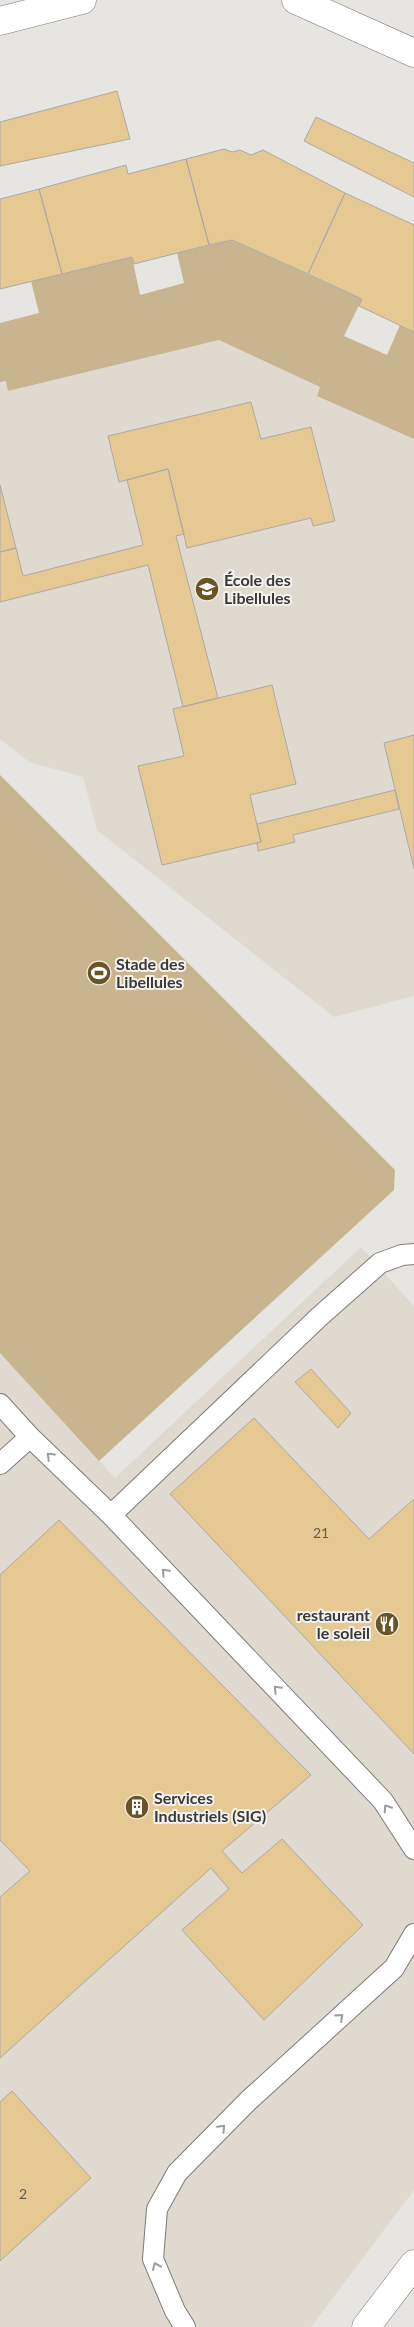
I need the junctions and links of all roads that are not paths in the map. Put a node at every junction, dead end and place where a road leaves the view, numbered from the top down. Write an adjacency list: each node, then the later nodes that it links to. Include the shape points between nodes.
1 (82, 0): 3 (street)
2 (296, 0): 4 (street)
3 (0, 21)
4 (414, 54)
5 (414, 1254): 9 (lane, via 380,1263)
6 (0, 1404): 7 (lane)
7 (30, 1437): 8 (lane); 9 (lane, one-way to 7)
8 (0, 1464)
9 (111, 1515): 10 (lane, one-way to 9, via 383,1801)
10 (414, 1849)
11 (414, 1934): 13 (lane, one-way to 11, via 153,2259 157,2209 177,2173 248,2101 394,1968)
12 (414, 2264): 14 (street)
13 (185, 2327)
14 (366, 2327)

